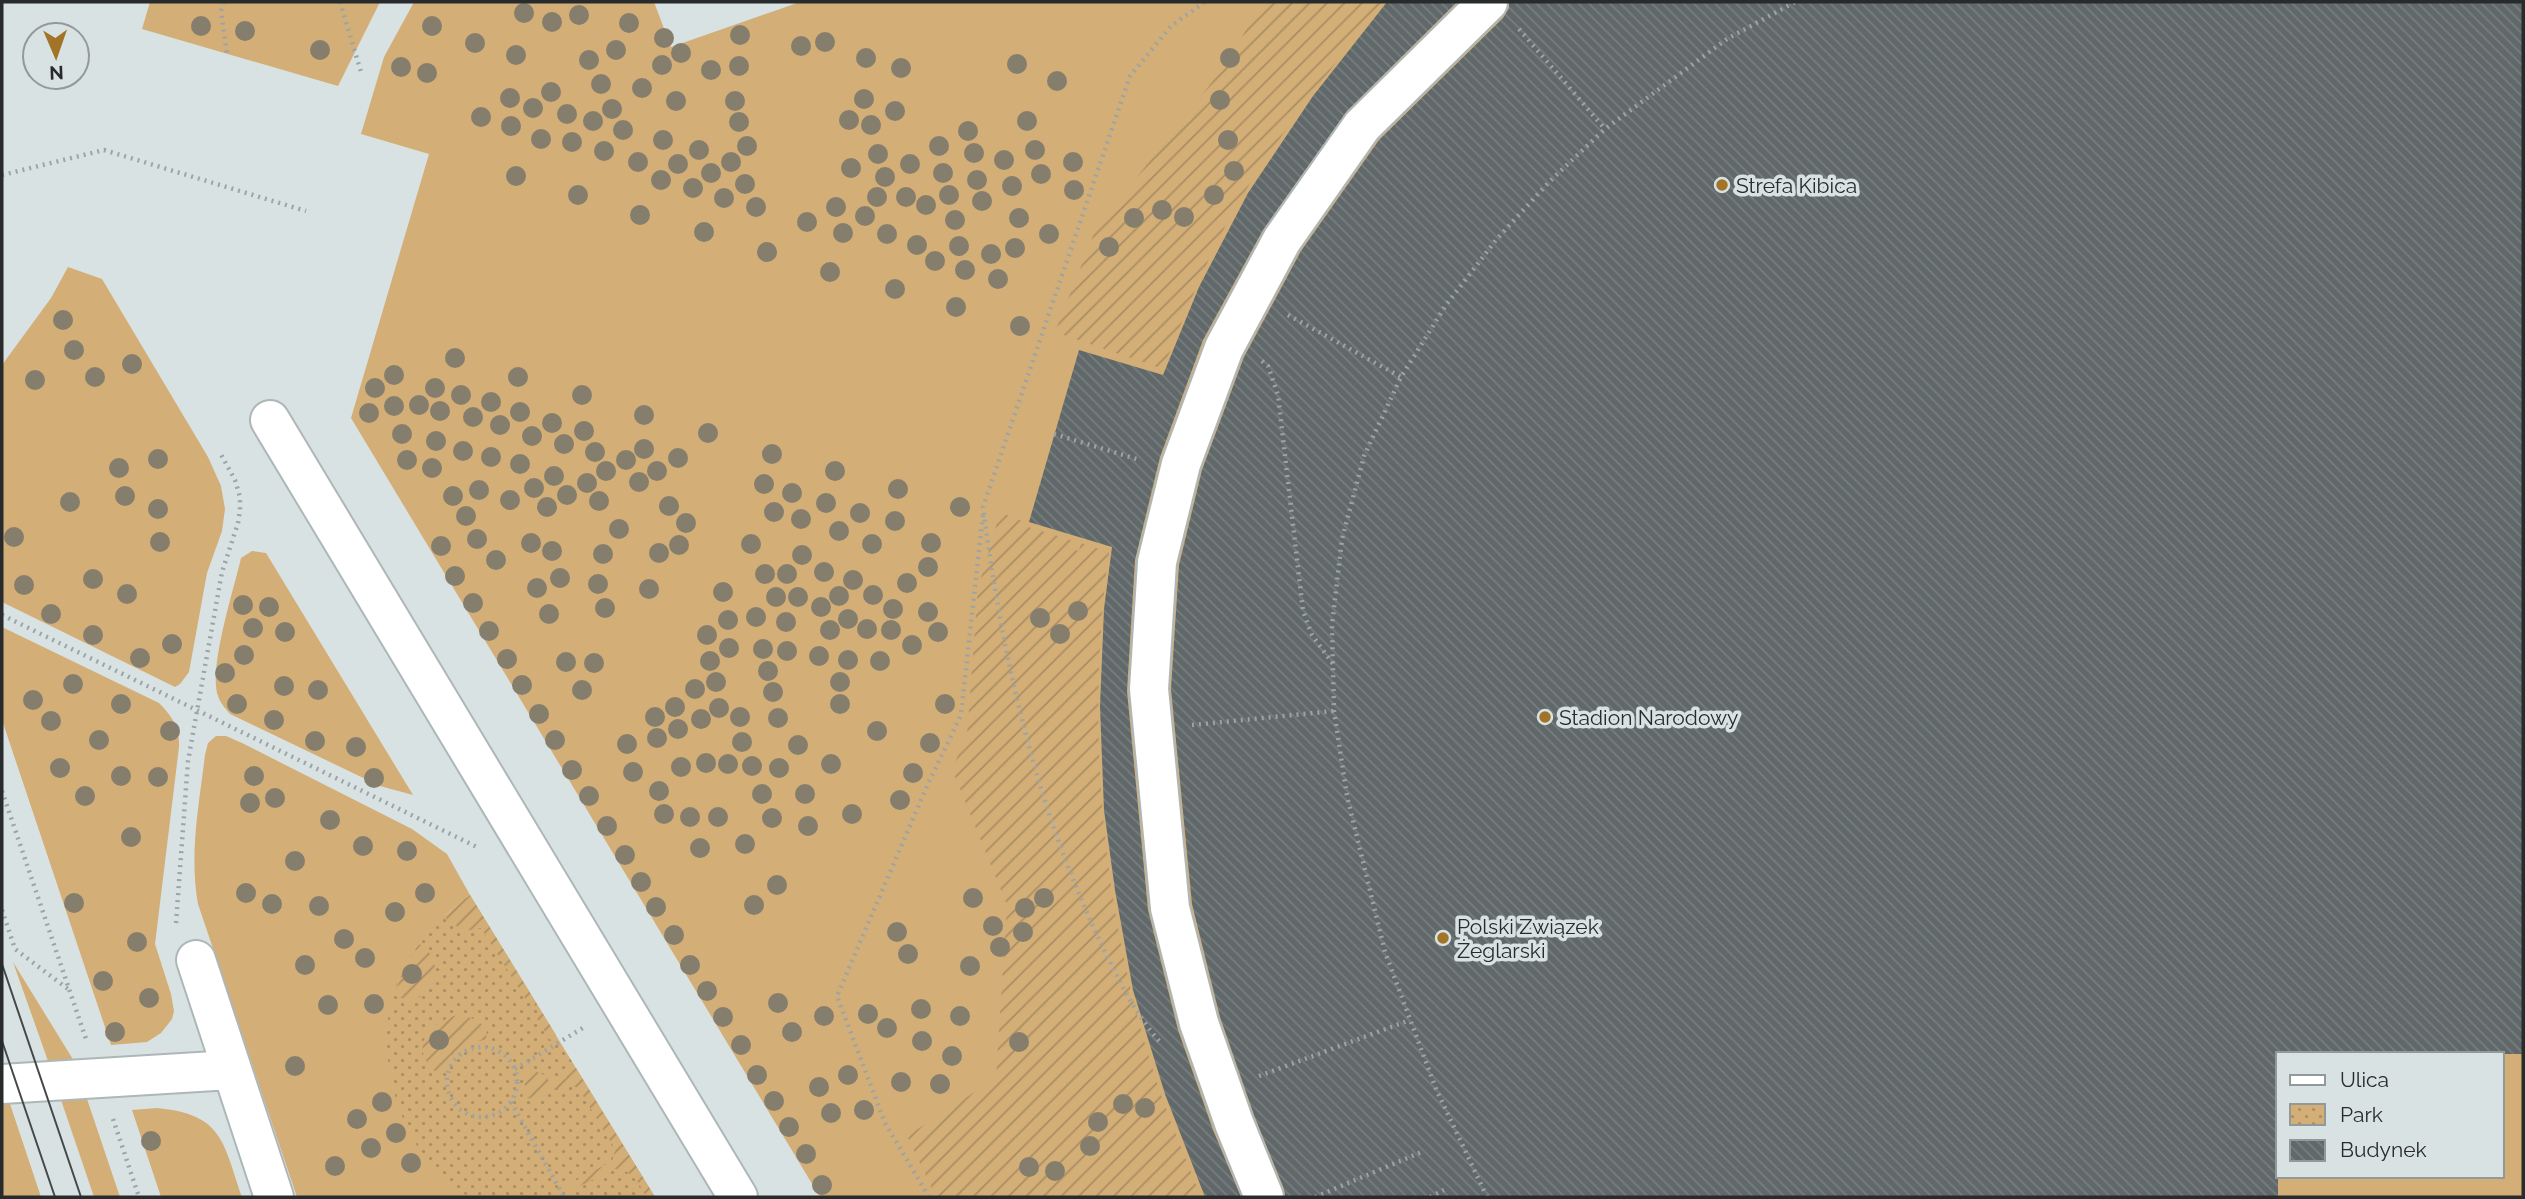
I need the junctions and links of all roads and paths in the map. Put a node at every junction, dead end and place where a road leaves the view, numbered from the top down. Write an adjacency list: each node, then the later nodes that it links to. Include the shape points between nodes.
1 (223, 2): 7 (path)
2 (340, 2): 8 (path)
3 (1205, 2): 19 (path, via 1171,26 1130,76)
4 (1488, 2): 47 (street, via 1362,126 1282,240 1224,348 1181,464 1157,562 1149,689 1170,908 1199,1023)
5 (1795, 2): 9 (path, via 1727,39)
6 (1528, 39): 9 (path)
7 (226, 54)
8 (361, 72)
9 (1605, 129): 13 (path, via 1496,240 1446,305)
10 (2, 175): 11 (path, via 104,150)
11 (306, 211)
12 (1297, 321): 13 (path)
13 (1401, 377): 21 (path, via 1364,456 1342,539 1332,625)
14 (1278, 395): 21 (path, via 1303,611 1312,635)
15 (270, 420): 45 (street)
16 (1054, 434): 18 (path)
17 (219, 451): 22 (path, via 240,497 239,523 222,572)
18 (1132, 457)
19 (984, 507): 31 (path, via 1018,705 1049,817 1084,908); 46 (path, via 961,715 837,996 885,1123)
20 (2, 615): 22 (path)
21 (1333, 664): 23 (path)
22 (196, 709): 26 (path); 28 (path, via 188,761)
23 (1334, 711): 24 (path); 30 (path, via 1366,877 1385,952)
24 (1217, 722)
25 (2, 791): 29 (path)
26 (486, 852)
27 (2, 910): 29 (path, via 15,949)
28 (186, 946): 36 (street)
29 (69, 989): 33 (path)
30 (1410, 1020): 34 (path); 50 (path, via 1436,1089)
31 (1143, 1023)
32 (589, 1025): 35 (path)
33 (90, 1051)
34 (1296, 1062)
35 (515, 1069): 38 (path); 38 (path, via 500,1052 477,1048 456,1058 447,1080 453,1102 471,1115 494,1115)
36 (231, 1070): 37 (street); 43 (street)
37 (2, 1084)
38 (512, 1102): 44 (path)
39 (111, 1114): 42 (path)
40 (1424, 1151): 48 (path)
41 (1444, 1190): 49 (path)
42 (139, 1197)
43 (274, 1197)
44 (564, 1197)
45 (738, 1197)
46 (929, 1197)
47 (1264, 1197)
48 (1315, 1197)
49 (1430, 1197)
50 (1487, 1197)

